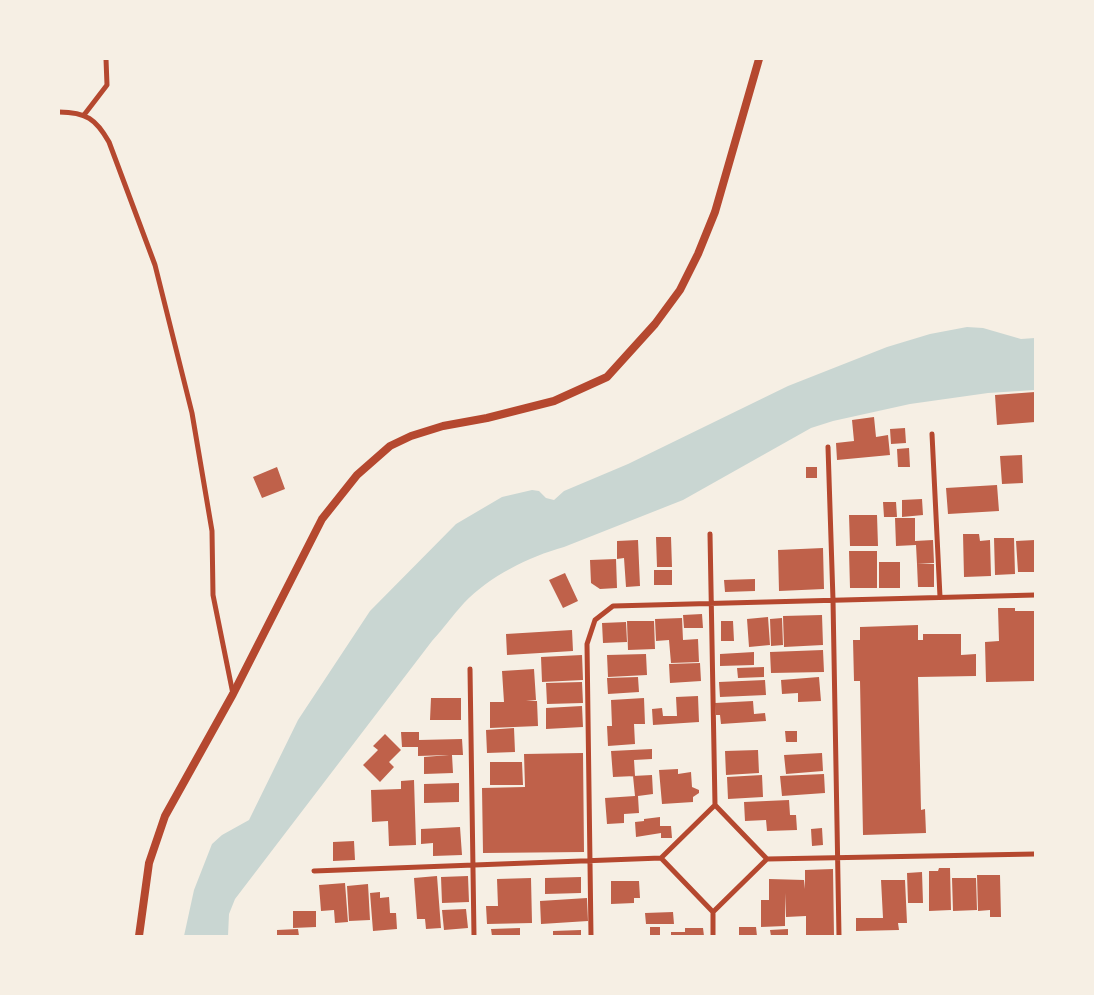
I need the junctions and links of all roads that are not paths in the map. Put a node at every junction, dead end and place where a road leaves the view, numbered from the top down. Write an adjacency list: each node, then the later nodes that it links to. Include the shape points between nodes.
1 (106, 59): 4 (street, via 107,85)
2 (759, 59): 13 (main road, via 715,212 680,290 655,324 607,377 554,401 443,426 390,446 357,475 322,519)
3 (59, 112): 4 (street)
4 (84, 115): 13 (street, via 99,124 109,142 142,226 172,329 199,443 212,531 213,595)
5 (932, 434): 9 (street)
6 (828, 447): 10 (street)
7 (710, 534): 11 (street)
8 (1035, 595): 9 (street)
9 (940, 597): 10 (street)
10 (833, 600): 11 (street); 18 (street)
11 (712, 602): 14 (street); 19 (street, via 613,606 595,620 587,644)
12 (470, 669): 20 (street)
13 (233, 694): 23 (main road, via 165,816 149,863)
14 (715, 805): 16 (street); 17 (street)
15 (1035, 854): 18 (street)
16 (661, 858): 19 (street); 22 (street)
17 (768, 859): 18 (street); 22 (street)
18 (839, 859): 27 (street)
19 (589, 861): 20 (street); 25 (street)
20 (472, 864): 21 (street); 24 (street)
21 (314, 871)
22 (712, 912): 26 (street)
23 (139, 936)
24 (474, 936)
25 (591, 936)
26 (713, 936)
27 (839, 936)

